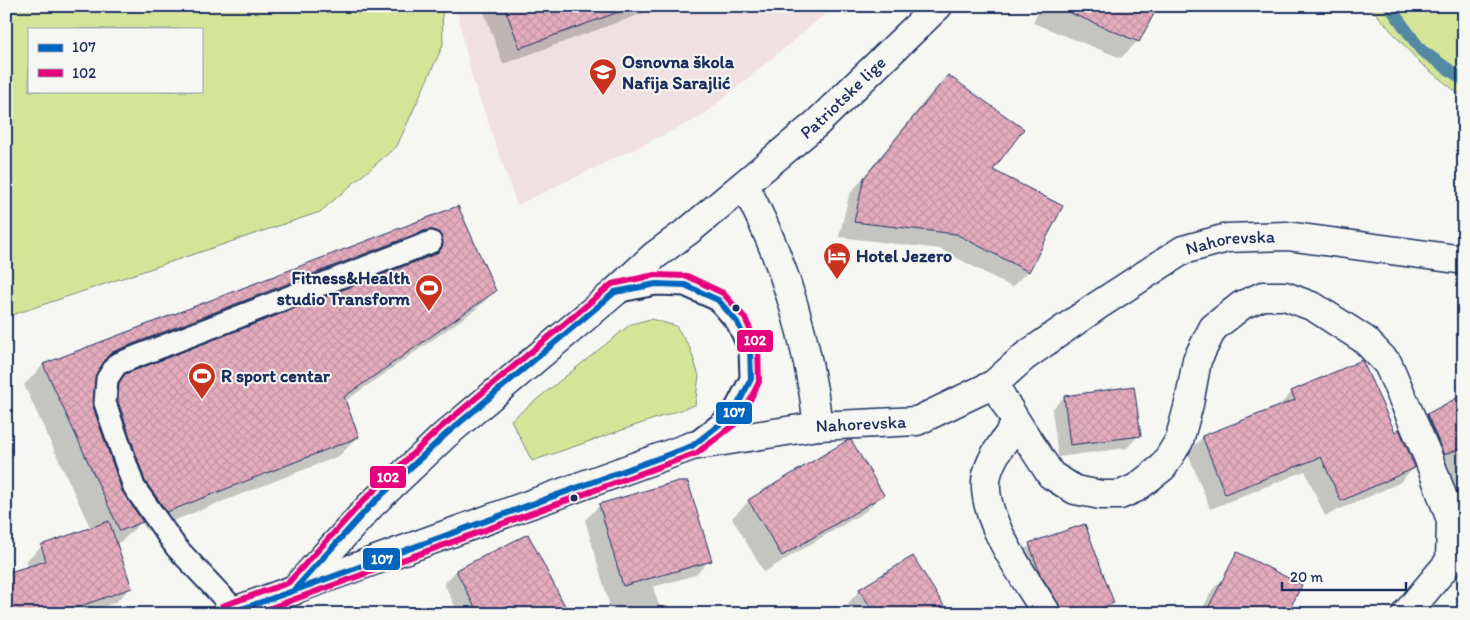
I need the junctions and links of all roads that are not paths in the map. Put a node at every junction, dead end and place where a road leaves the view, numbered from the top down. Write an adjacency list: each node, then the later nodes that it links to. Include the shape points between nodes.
1 (930, 9): 2 (street, Patriotske lige, via 816,124)
2 (744, 185): 5 (street, Patriotske lige, via 654,256); 8 (street, via 763,220 779,263 813,384)
3 (431, 242): 11 (lane, via 117,364 107,379 105,403 134,487 176,547)
4 (1464, 260): 6 (street, Nahorevska, via 1287,236 1227,238 1183,250 1024,357)
5 (615, 292): 9 (lane, via 656,284 685,285 718,300 737,322 750,349 750,379 733,414); 10 (street, Patriotske lige, via 445,435 370,506)
6 (994, 384): 7 (street); 8 (street, Nahorevska, via 917,420)
7 (1017, 423): 12 (street, via 998,448 986,480 988,506 997,529); 13 (street, via 1052,475 1075,490 1101,495 1128,492 1163,467 1179,441 1197,360 1213,328 1242,304 1263,296 1285,296 1314,307 1365,340 1388,364 1451,520 1450,561)
8 (818, 426): 9 (street, Nahorevska)
9 (692, 446): 10 (street, Nahorevska)
10 (293, 591): 11 (street, Patriotske lige)
11 (230, 612)
12 (1047, 614)
13 (1406, 614)

